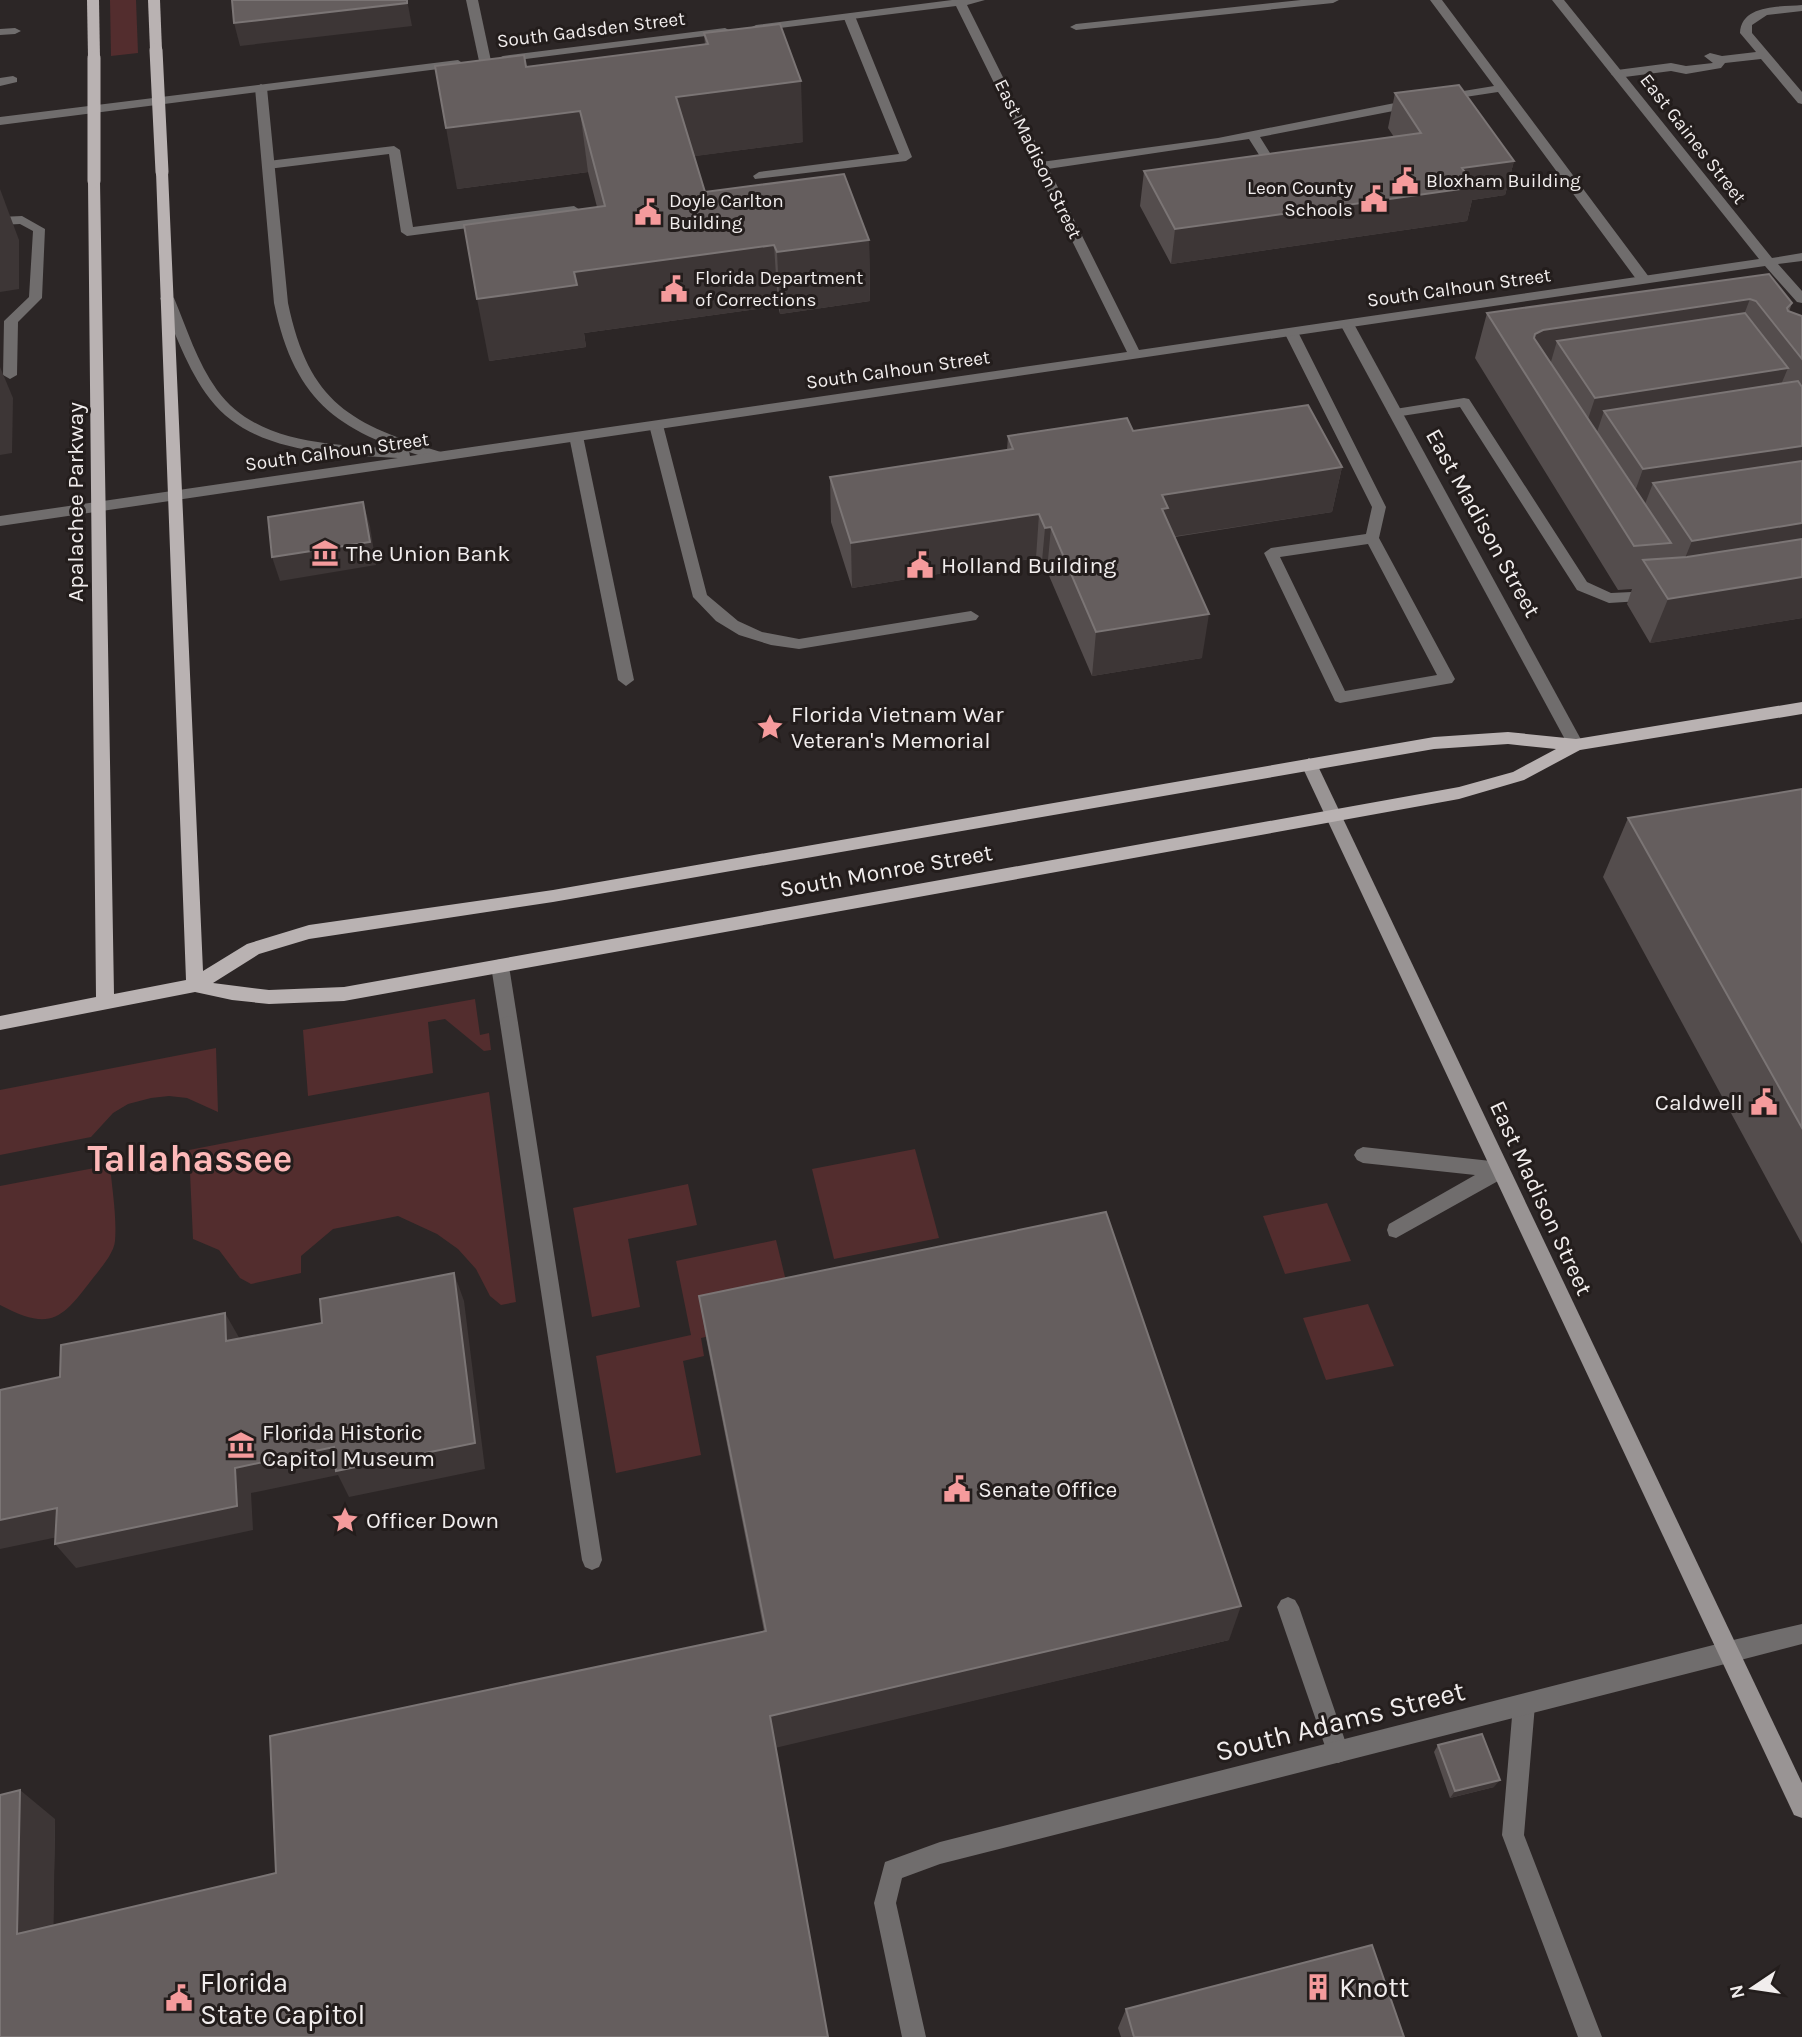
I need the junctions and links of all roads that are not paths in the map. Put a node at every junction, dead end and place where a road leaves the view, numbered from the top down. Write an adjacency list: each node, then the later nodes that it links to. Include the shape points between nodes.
1 (93, 0): 44 (main road, Apalachee Parkway, bridge)
2 (154, 0): 33 (main road, bridge)
3 (473, 0): 15 (street)
4 (979, 0): 8 (street, South Gadsden Street)
5 (1333, 0): 11 (street)
6 (1436, 0): 20 (street)
7 (1558, 0): 16 (street, East Gaines Street)
8 (960, 1): 10 (street, South Gadsden Street); 25 (street, East Madison Street)
9 (1802, 8): 14 (street, via 1746,20 1746,33)
10 (849, 16): 15 (street, South Gadsden Street); 27 (street, via 906,157)
11 (1076, 27)
12 (15, 30): 13 (street)
13 (0, 32)
14 (1763, 55): 16 (street, via 1721,60 1710,67); 21 (street)
15 (485, 61): 19 (street, South Gadsden Street)
16 (1616, 74): 31 (street, East Gaines Street)
17 (13, 80): 18 (street)
18 (0, 82)
19 (261, 88): 22 (street, South Gadsden Street); 24 (street)
20 (1502, 88): 23 (street); 32 (street)
21 (1802, 100)
22 (0, 121)
23 (1253, 136): 25 (street); 26 (street)
24 (268, 164): 28 (street, via 394,150 407,232); 42 (street, via 284,319 302,374 325,402 352,421)
25 (1041, 166): 37 (street, East Madison Street)
26 (1272, 166)
27 (759, 176)
28 (574, 210)
29 (0, 221): 38 (street, via 22,220 39,229 35,298 10,321)
30 (1802, 257): 31 (street, South Calhoun Street)
31 (1769, 262): 32 (street, South Calhoun Street); 34 (street, East Gaines Street)
32 (1644, 280): 35 (street, South Calhoun Street)
33 (167, 298): 42 (street, via 212,392 251,428 318,445); 43 (main road)
34 (1802, 299)
35 (1347, 324): 36 (street, South Calhoun Street); 39 (street, East Madison Street)
36 (1291, 332): 37 (street, South Calhoun Street); 46 (street, via 1379,507)
37 (1135, 355): 40 (street, South Calhoun Street)
38 (10, 375)
39 (1395, 413): 47 (street, via 1464,402 1582,586 1609,598); 51 (street, East Madison Street)
40 (656, 425): 41 (street, South Calhoun Street); 48 (street, via 701,597 714,613 741,630 770,642 799,644)
41 (576, 436): 42 (street, South Calhoun Street); 49 (street)
42 (439, 456): 43 (street, South Calhoun Street)
43 (176, 495): 44 (street, South Calhoun Street); 55 (main road)
44 (98, 506): 45 (street, South Calhoun Street); 56 (main road, Apalachee Parkway)
45 (0, 521)
46 (1372, 538): 46 (street, via 1271,554 1340,697 1447,679)
47 (1665, 589)
48 (971, 616)
49 (626, 680)
50 (1802, 708): 51 (main road, South Monroe Street)
51 (1576, 745): 52 (main road, South Monroe Street, via 1485,738); 53 (main road, South Monroe Street, via 1500,783)
52 (1309, 764): 53 (main road, East Madison Street); 55 (main road, South Monroe Street, via 553,896 309,932 253,949)
53 (1333, 815): 54 (main road, South Monroe Street); 59 (main road, East Madison Street)
54 (500, 966): 55 (main road, South Monroe Street, via 312,998 252,997); 61 (street)
55 (195, 985): 56 (main road, South Monroe Street)
56 (105, 1003): 57 (main road, South Monroe Street)
57 (0, 1023)
58 (1363, 1155): 59 (street)
59 (1500, 1170): 60 (street); 64 (main road, East Madison Street)
60 (1396, 1230)
61 (592, 1560)
62 (1288, 1607): 66 (street)
63 (1802, 1634): 64 (street, South Adams Street)
64 (1729, 1652): 65 (street, South Adams Street); 67 (main road, East Madison Street)
65 (1524, 1705): 66 (street, South Adams Street); 69 (street, via 1513,1835)
66 (1338, 1752): 68 (street, South Adams Street, via 940,1853 893,1870 885,1903)
67 (1802, 1807)
68 (914, 2037)
69 (1590, 2037)

